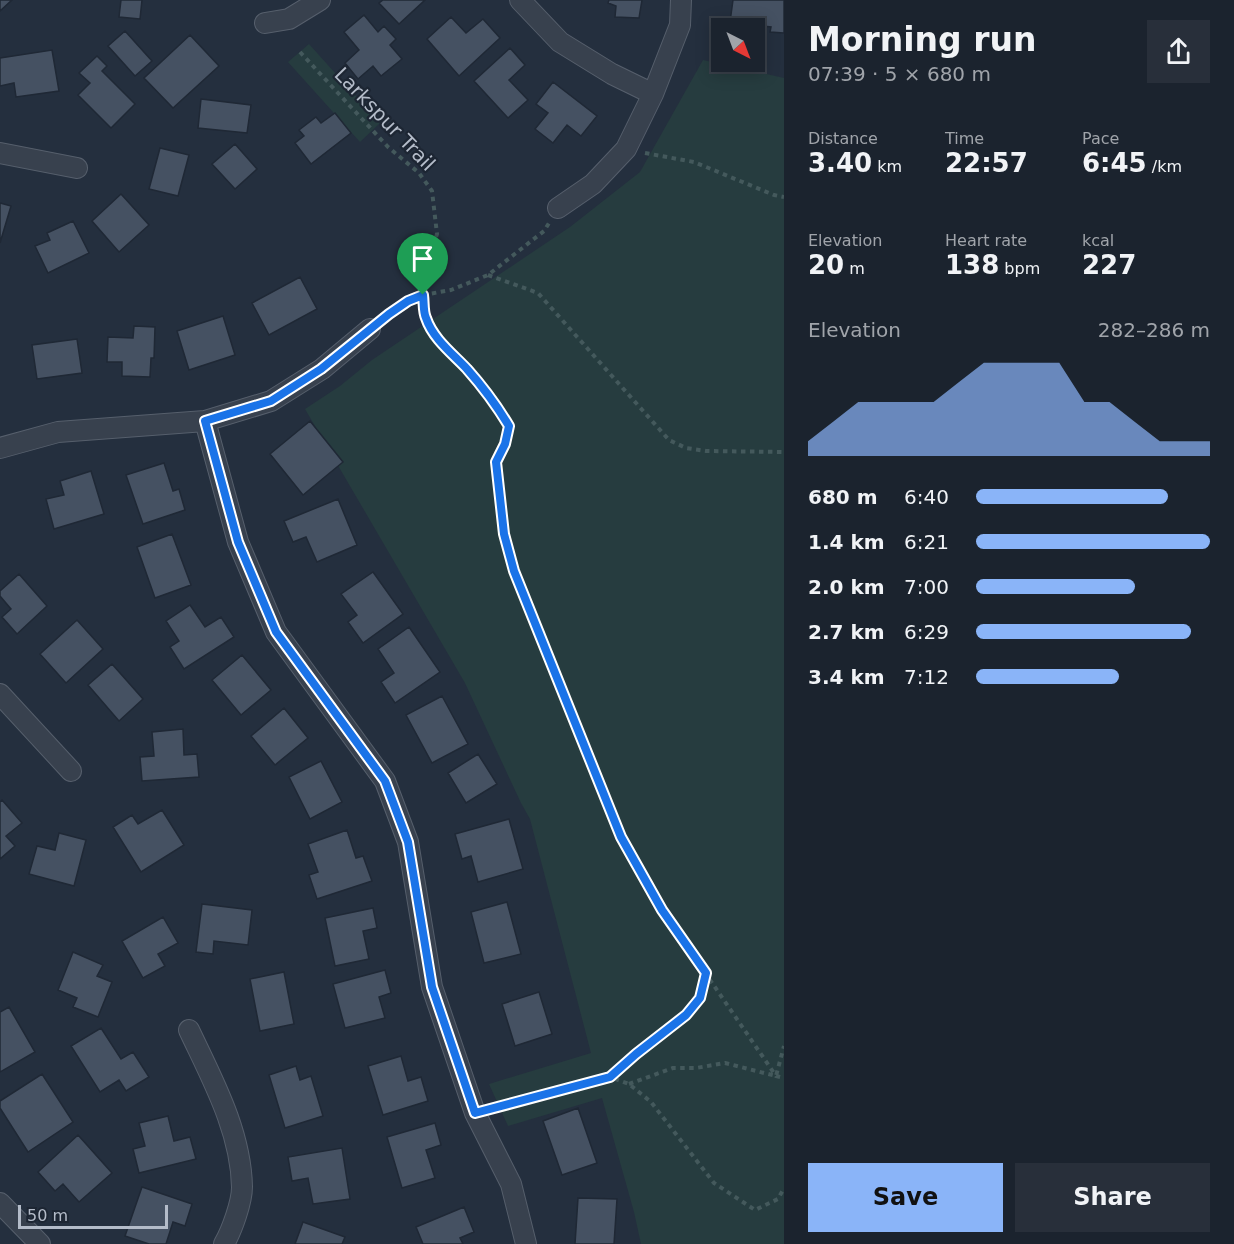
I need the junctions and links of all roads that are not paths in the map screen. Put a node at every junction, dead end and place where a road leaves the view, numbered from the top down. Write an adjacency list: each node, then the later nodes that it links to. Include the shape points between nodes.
1 (320, 0): 4 (street, via 289,19)
2 (520, 0): 5 (street, via 560,42)
3 (681, 0): 5 (street, via 680,25)
4 (265, 23)
5 (653, 94): 8 (street, via 626,149 593,184)
6 (0, 153): 7 (street)
7 (77, 168)
8 (558, 208)
9 (370, 329): 10 (street, via 321,369 271,401)
10 (205, 421): 11 (street, via 58,432); 18 (street, via 238,542 276,632 385,781 408,842 432,987 475,1113 512,1184)
11 (0, 448)
12 (0, 694): 13 (street)
13 (71, 771)
14 (189, 1030): 17 (street, via 235,1135 242,1188)
15 (0, 1203): 16 (street)
16 (40, 1244)
17 (224, 1244)
18 (526, 1244)

